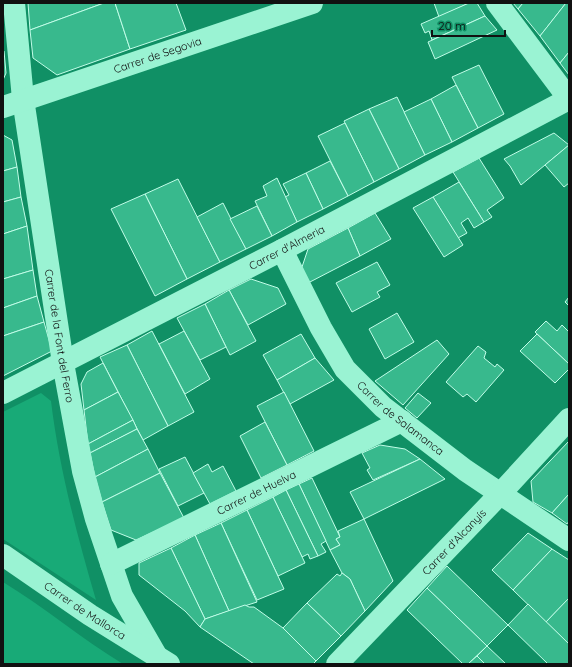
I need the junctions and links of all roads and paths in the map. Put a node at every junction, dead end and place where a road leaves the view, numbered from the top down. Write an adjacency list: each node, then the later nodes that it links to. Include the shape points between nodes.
1 (14, 3): 5 (street, Carrer de la Font del Ferro)
2 (312, 3): 5 (street, Carrer de Segovia)
3 (497, 3): 4 (street)
4 (569, 99): 6 (street, Carrer d'Almeria)
5 (13, 103): 7 (street, Carrer de la Font del Ferro)
6 (282, 250): 7 (street, Carrer d'Almeria); 10 (street, Carrer de Salamanca, via 320,328 345,369 383,407)
7 (63, 363): 8 (street, Carrer d'Almeria); 14 (street, Carrer de la Font del Ferro, via 83,471)
8 (3, 393)
9 (569, 419): 11 (street, Carrer d'Alcanyís)
10 (402, 421): 11 (street, Carrer de Salamanca); 14 (street, Carrer de Huelva)
11 (500, 494): 12 (street, Carrer de Salamanca); 16 (street, Carrer d'Alcanyís)
12 (569, 540)
13 (3, 555): 15 (street, Carrer de Mallorca, via 90,615)
14 (111, 564): 15 (street, Carrer de la Font del Ferro, via 122,596)
15 (163, 660)
16 (337, 664)

